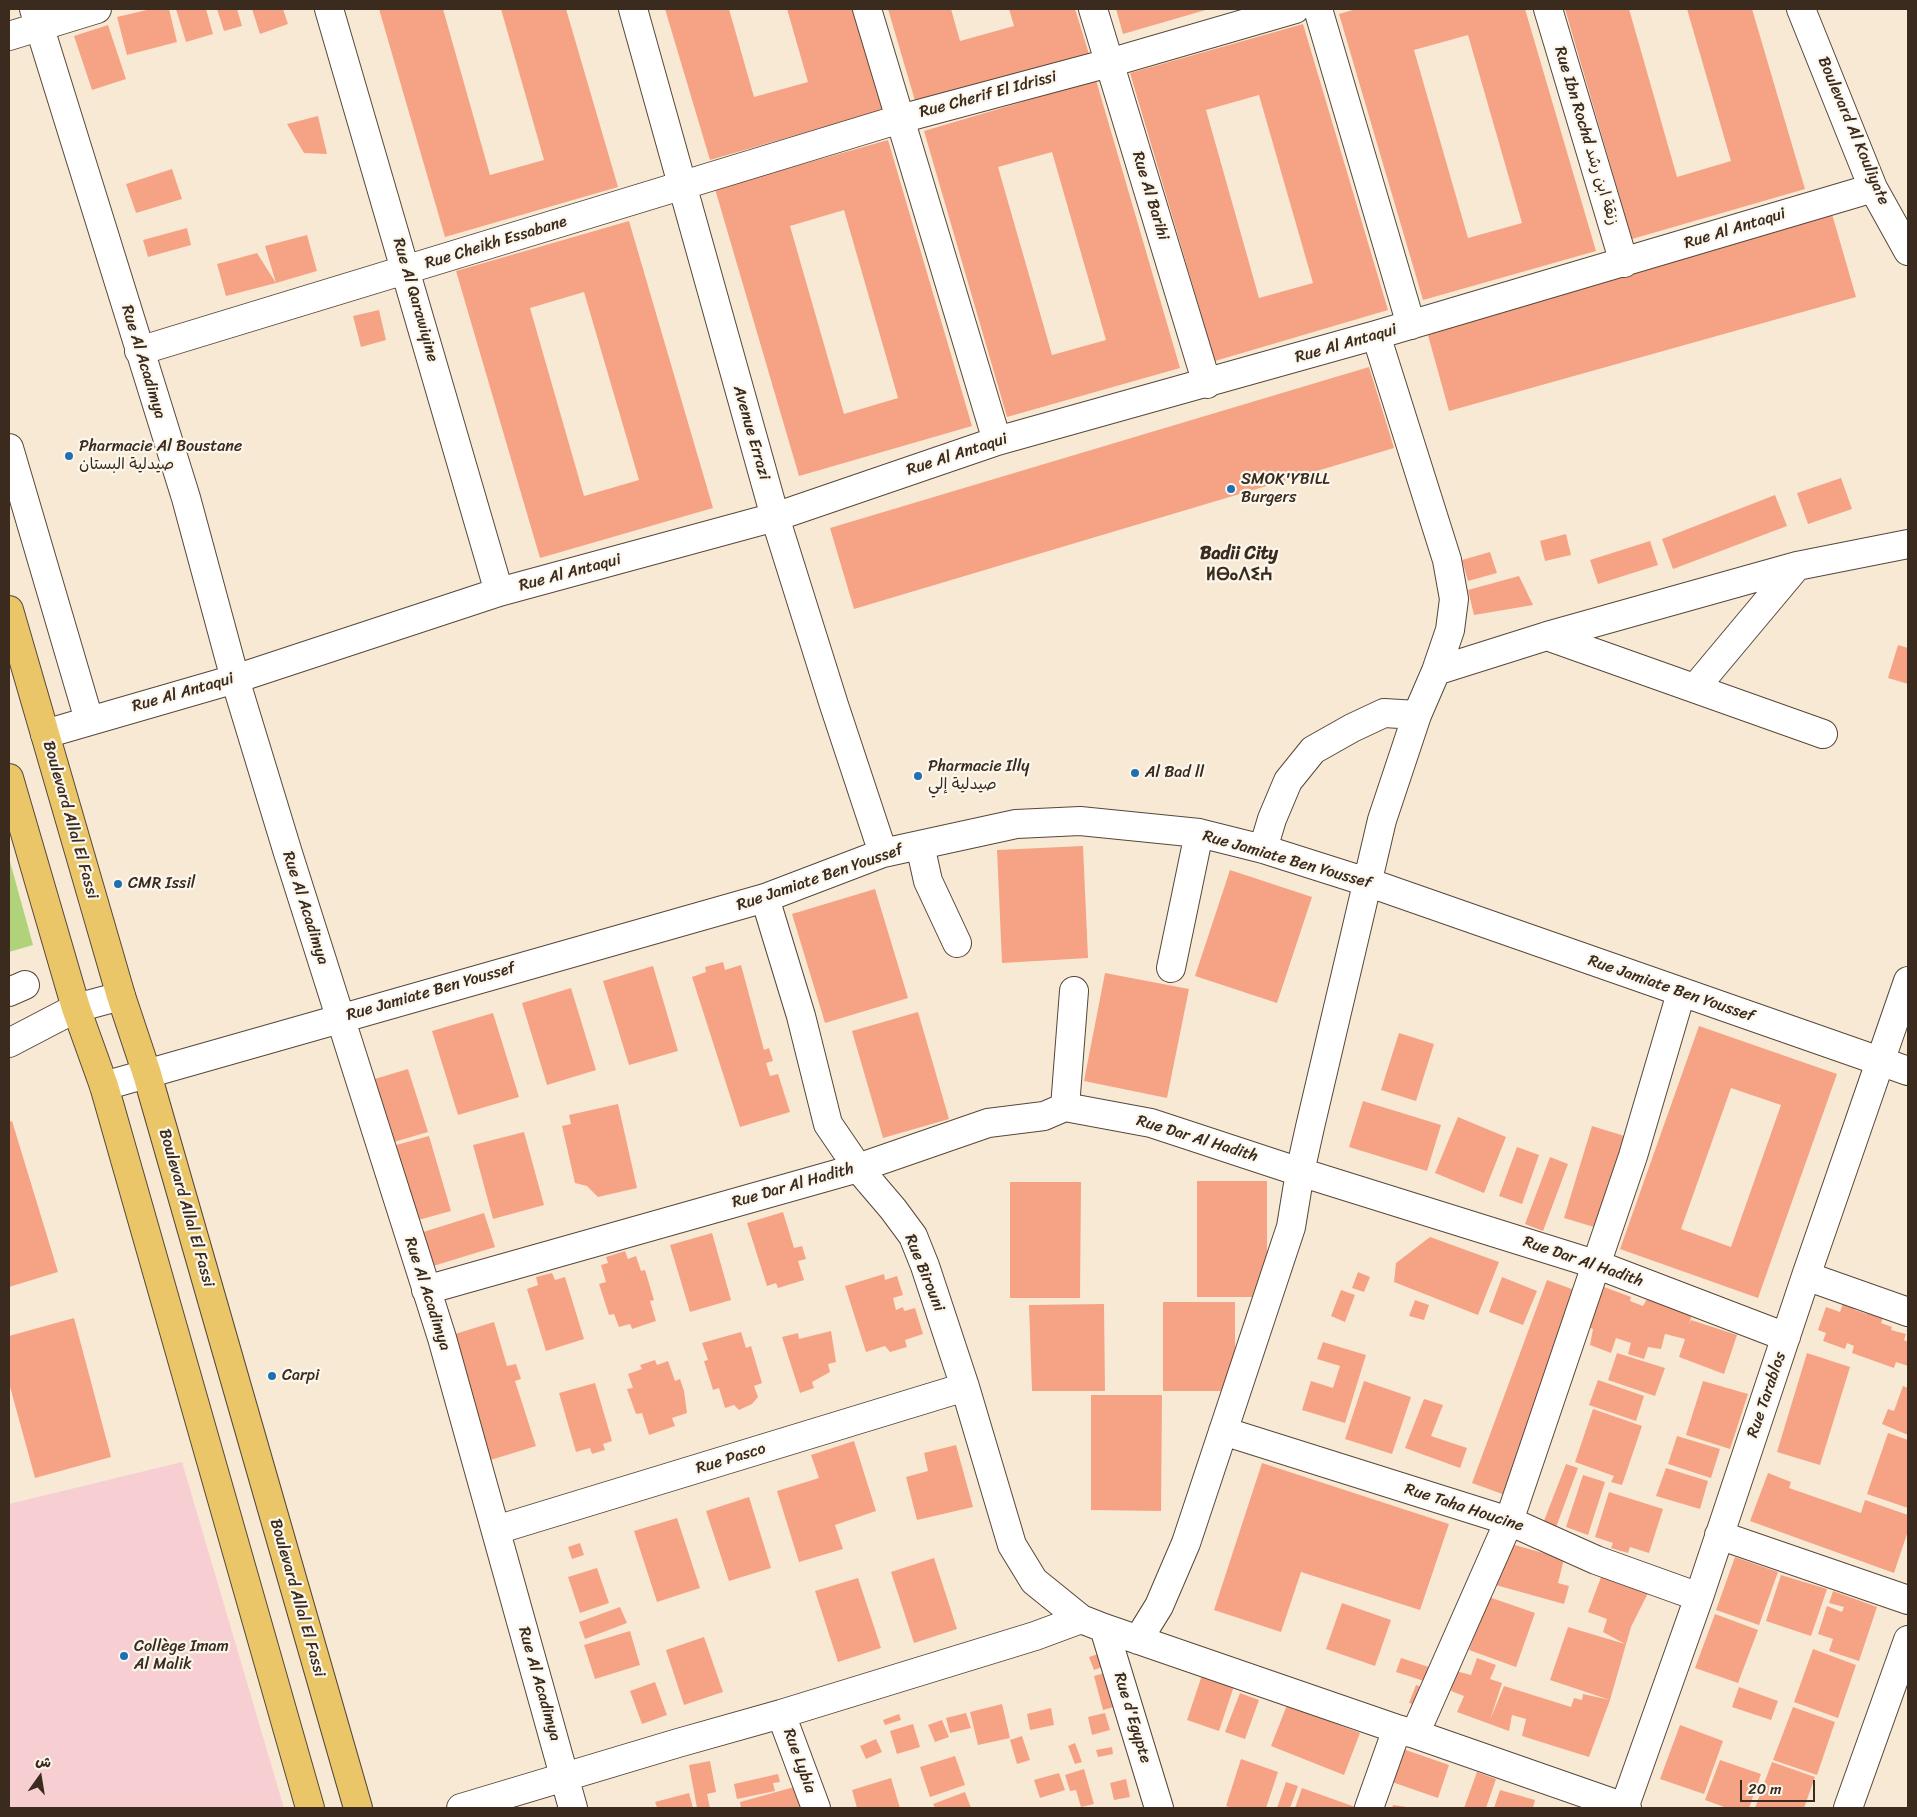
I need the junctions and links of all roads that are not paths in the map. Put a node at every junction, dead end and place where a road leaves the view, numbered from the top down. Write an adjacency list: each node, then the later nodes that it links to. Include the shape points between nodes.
1 (97, 9): 10 (street)
2 (328, 9): 18 (street, Rue Al Qarawiyine)
3 (633, 9): 14 (street, Avenue Errazi)
4 (867, 9): 13 (street)
5 (1093, 9): 12 (street, Rue Al Barihi)
6 (1295, 9): 12 (street, Rue Cherif El Idrissi)
7 (1318, 9): 19 (street)
8 (1548, 9): 17 (street, Rue Ibn Rochd زنقة ابن رشد)
9 (1801, 9): 15 (street, Boulevard Al Kouliyate)
10 (37, 18): 11 (street); 21 (street, Rue Al Acadimya)
11 (9, 36)
12 (1109, 62): 13 (street, Rue Cherif El Idrissi); 22 (street, Rue Al Barihi)
13 (900, 119): 14 (street, Rue Cherif El Idrissi); 23 (street)
14 (681, 186): 18 (street, Rue Cheikh Essabane); 25 (street, Avenue Errazi)
15 (1873, 188): 16 (street, Boulevard Al Kouliyate); 17 (street, Rue Al Antaqui)
16 (1908, 251)
17 (1624, 262): 19 (street, Rue Al Antaqui)
18 (406, 270): 21 (street, Rue Cheikh Essabane); 28 (street, Rue Al Qarawiyine)
19 (1411, 325): 20 (street, Rue Al Antaqui)
20 (1376, 335): 22 (street, Rue Al Antaqui); 31 (street, via 1447,560 1454,599 1450,630)
21 (139, 351): 32 (street, Rue Al Acadimya, via 186,498)
22 (1207, 384): 23 (street, Rue Al Antaqui)
23 (997, 441): 25 (street, Rue Al Antaqui)
24 (9, 448): 35 (street)
25 (775, 517): 28 (street, Rue Al Antaqui); 42 (street, Avenue Errazi)
26 (1908, 544): 27 (street)
27 (1797, 566): 30 (street); 33 (street)
28 (499, 592): 32 (street, Rue Al Antaqui)
29 (9, 610): 36 (main road, Boulevard Allal El Fassi)
30 (1547, 636): 31 (street); 33 (street)
31 (1436, 670): 34 (street)
32 (235, 679): 35 (street, Rue Al Antaqui); 52 (street, Rue Al Acadimya)
33 (1695, 688): 37 (street)
34 (1417, 715): 41 (street, via 1384,713 1313,750 1288,781); 43 (street, via 1382,820)
35 (89, 720): 36 (street, Rue Al Antaqui)
36 (44, 734): 50 (main road, Boulevard Allal El Fassi)
37 (1823, 734)
38 (9, 778): 51 (main road)
39 (1199, 833): 40 (street, Rue Jamiate Ben Youssef, via 1080,822 1016,824); 41 (street, Rue Jamiate Ben Youssef); 46 (street)
40 (920, 845): 42 (street, Rue Jamiate Ben Youssef); 45 (street, via 928,881)
41 (1263, 849): 43 (street, Rue Jamiate Ben Youssef)
42 (883, 853): 44 (street, Rue Jamiate Ben Youssef)
43 (1367, 882): 49 (street, Rue Jamiate Ben Youssef); 60 (street)
44 (765, 898): 52 (street, Rue Jamiate Ben Youssef); 59 (street, Rue Birouni, via 801,1016 828,1124)
45 (957, 943)
46 (1171, 968)
47 (1908, 981): 54 (street, Rue Tarablos)
48 (1074, 991): 58 (street)
49 (1681, 993): 54 (street, Rue Jamiate Ben Youssef); 61 (street)
50 (121, 996): 51 (street); 56 (main road, Boulevard Allal El Fassi)
51 (76, 1008): 53 (street); 57 (main road)
52 (340, 1018): 56 (street, Rue Jamiate Ben Youssef); 63 (street, Rue Al Acadimya)
53 (9, 1043)
54 (1882, 1061): 55 (street, Rue Jamiate Ben Youssef); 62 (street, Rue Tarablos)
55 (1908, 1070)
56 (147, 1074): 57 (street, Rue Jamiate Ben Youssef); 80 (main road, Boulevard Allal El Fassi)
57 (104, 1086): 79 (main road)
58 (1065, 1107): 59 (street, Rue Dar Al Hadith, via 1044,1116 988,1122); 60 (street, Rue Dar Al Hadith, via 1151,1123)
59 (858, 1168): 63 (street, Rue Dar Al Hadith); 66 (street, Rue Birouni, via 913,1236)
60 (1300, 1172): 61 (street, Rue Dar Al Hadith); 67 (street, via 1291,1227)
61 (1598, 1264): 65 (street, Rue Dar Al Hadith); 68 (street)
62 (1806, 1276): 64 (street); 65 (street, Rue Tarablos)
63 (426, 1290): 69 (street, Rue Al Acadimya)
64 (1908, 1312)
65 (1786, 1336): 70 (street, Rue Tarablos)
66 (965, 1387): 69 (street, Rue Pasco); 73 (street, Rue Birouni, via 1012,1545 1034,1582)
67 (1223, 1431): 68 (street, Rue Taha Houcine); 74 (street, via 1186,1543 1159,1606)
68 (1509, 1521): 71 (street, Rue Taha Houcine, via 1596,1560); 77 (street)
69 (496, 1530): 78 (street, Rue Al Acadimya)
70 (1720, 1535): 71 (street, Rue Tarablos); 72 (street)
71 (1700, 1596): 86 (street, Rue Tarablos)
72 (1908, 1600)
73 (1093, 1623): 74 (street, Rue Birouni); 76 (street, via 1028,1639); 84 (street, Rue d'Egypte)
74 (1138, 1640): 77 (street, Rue Birouni)
75 (1908, 1640): 87 (street)
76 (781, 1714): 78 (street); 83 (street, Rue Lybia)
77 (1406, 1731): 85 (street); 86 (street, Rue Birouni)
78 (565, 1778): 81 (street); 82 (street, Rue Al Acadimya)
79 (310, 1808)
80 (358, 1808)
81 (461, 1808)
82 (573, 1808)
83 (816, 1808)
84 (1159, 1808)
85 (1369, 1808)
86 (1625, 1808)
87 (1848, 1808)

